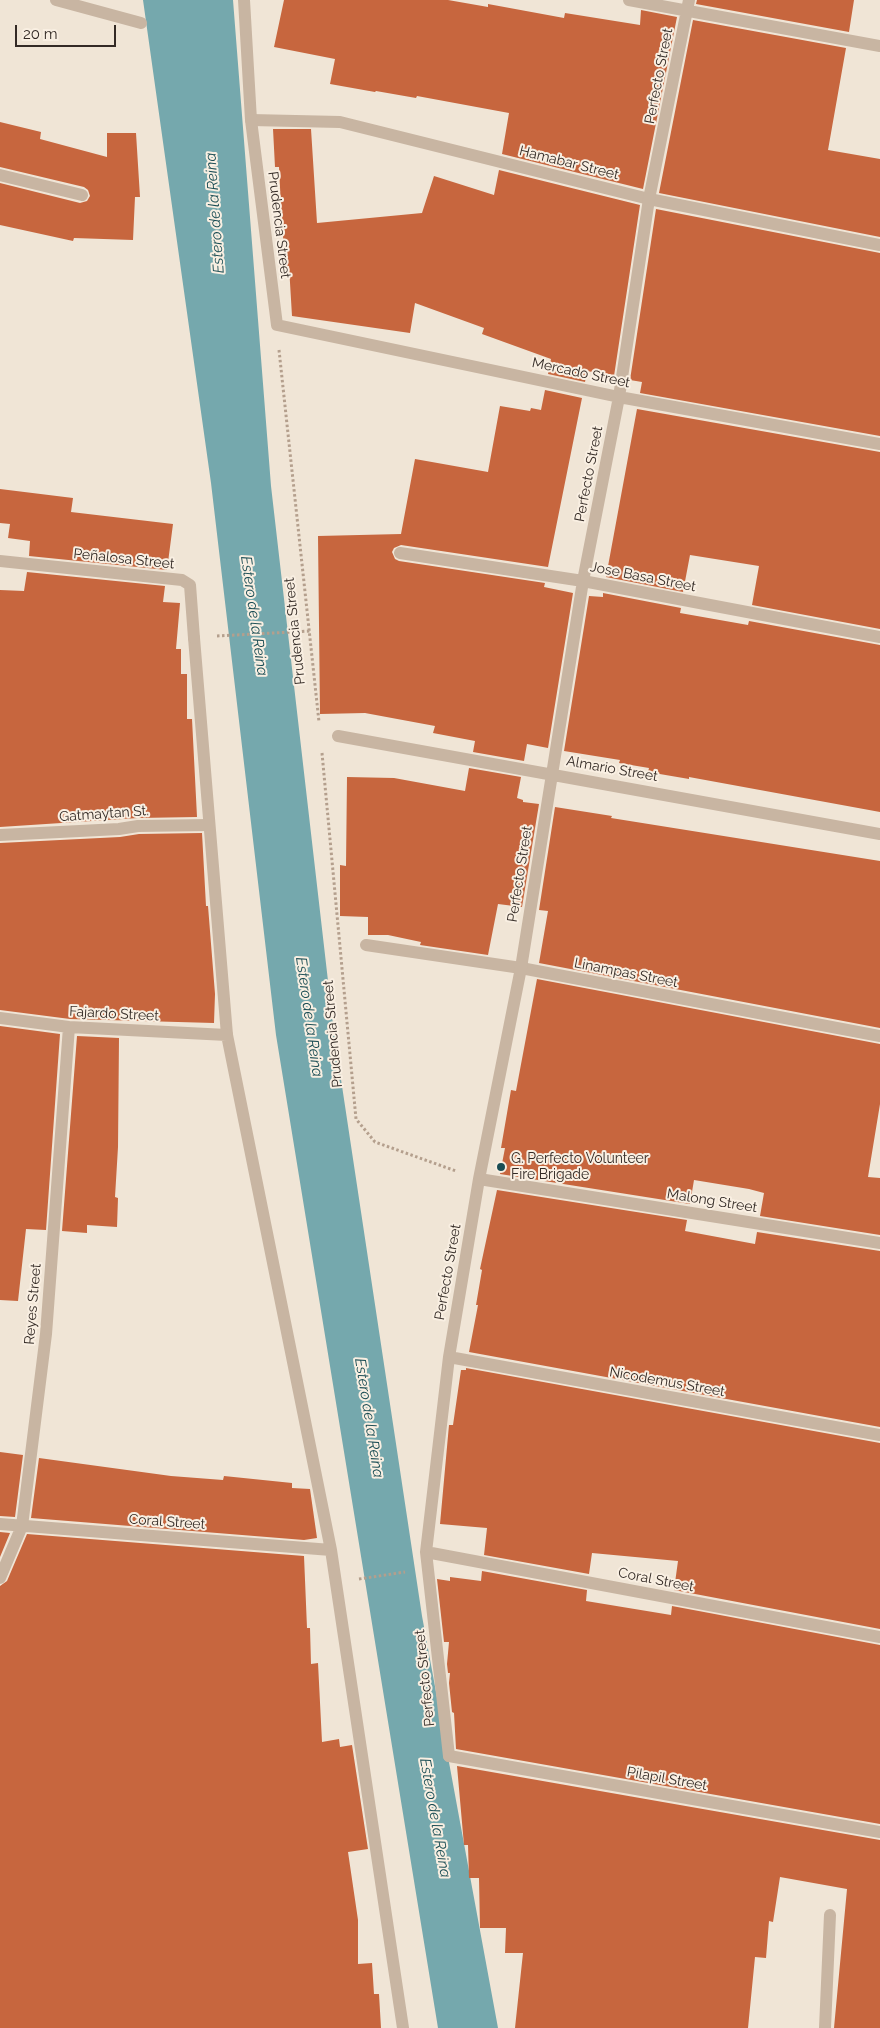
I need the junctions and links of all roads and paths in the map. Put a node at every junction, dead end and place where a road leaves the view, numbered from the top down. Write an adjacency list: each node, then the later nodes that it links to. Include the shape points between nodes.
1 (56, 0): 5 (street)
2 (244, 0): 7 (street, Prudencia Street)
3 (629, 0): 4 (street)
4 (688, 5): 6 (street); 10 (street, Perfecto Street)
5 (141, 23)
6 (880, 46)
7 (251, 120): 10 (street, Hamabar Street, via 340,122); 12 (street, Prudencia Street)
8 (0, 175): 9 (street)
9 (82, 195)
10 (649, 199): 11 (street, Hamabar Street); 13 (street, Perfecto Street)
11 (880, 245)
12 (277, 325): 13 (street, Mercado Street); 18 (path, Prudencia Street)
13 (619, 397): 14 (street, Mercado Street); 17 (street, Perfecto Street)
14 (880, 444)
15 (400, 553): 17 (street, Jose Basa Street)
16 (0, 560): 25 (street, Peñalosa Street, via 182,580 190,585)
17 (583, 581): 20 (street, Jose Basa Street); 24 (street, Perfecto Street)
18 (311, 631): 19 (path); 21 (path, Prudencia Street)
19 (210, 637)
20 (880, 637)
21 (320, 724)
22 (338, 736): 24 (street, Almario Street)
23 (321, 743): 34 (path, Prudencia Street, via 356,1119 375,1142)
24 (551, 774): 26 (street, Almario Street); 29 (street, Perfecto Street)
25 (210, 825): 27 (street, Gatmaytan St.); 32 (street)
26 (880, 834)
27 (0, 835)
28 (366, 945): 29 (street, Linampas Street)
29 (520, 968): 33 (street, Linampas Street); 34 (street, Perfecto Street)
30 (0, 1018): 31 (street, Fajardo Street)
31 (69, 1027): 32 (street, Fajardo Street); 39 (street, Reyes Street, via 46,1334)
32 (227, 1035): 40 (street)
33 (880, 1036)
34 (479, 1179): 35 (street, Malong Street); 36 (street, Perfecto Street)
35 (880, 1243)
36 (449, 1357): 37 (street, Nicodemus Street); 41 (street, Perfecto Street)
37 (880, 1435)
38 (0, 1524): 39 (street, Coral Street)
39 (22, 1526): 40 (street, Coral Street); 43 (street, Reyes Street)
40 (331, 1550): 49 (street)
41 (426, 1552): 45 (street, Coral Street); 46 (street, Perfecto Street)
42 (408, 1572): 44 (path)
43 (0, 1578)
44 (356, 1579)
45 (880, 1637)
46 (449, 1756): 47 (street, Pilapil Street)
47 (880, 1832)
48 (830, 1915): 50 (street)
49 (403, 2028)
50 (824, 2028)

